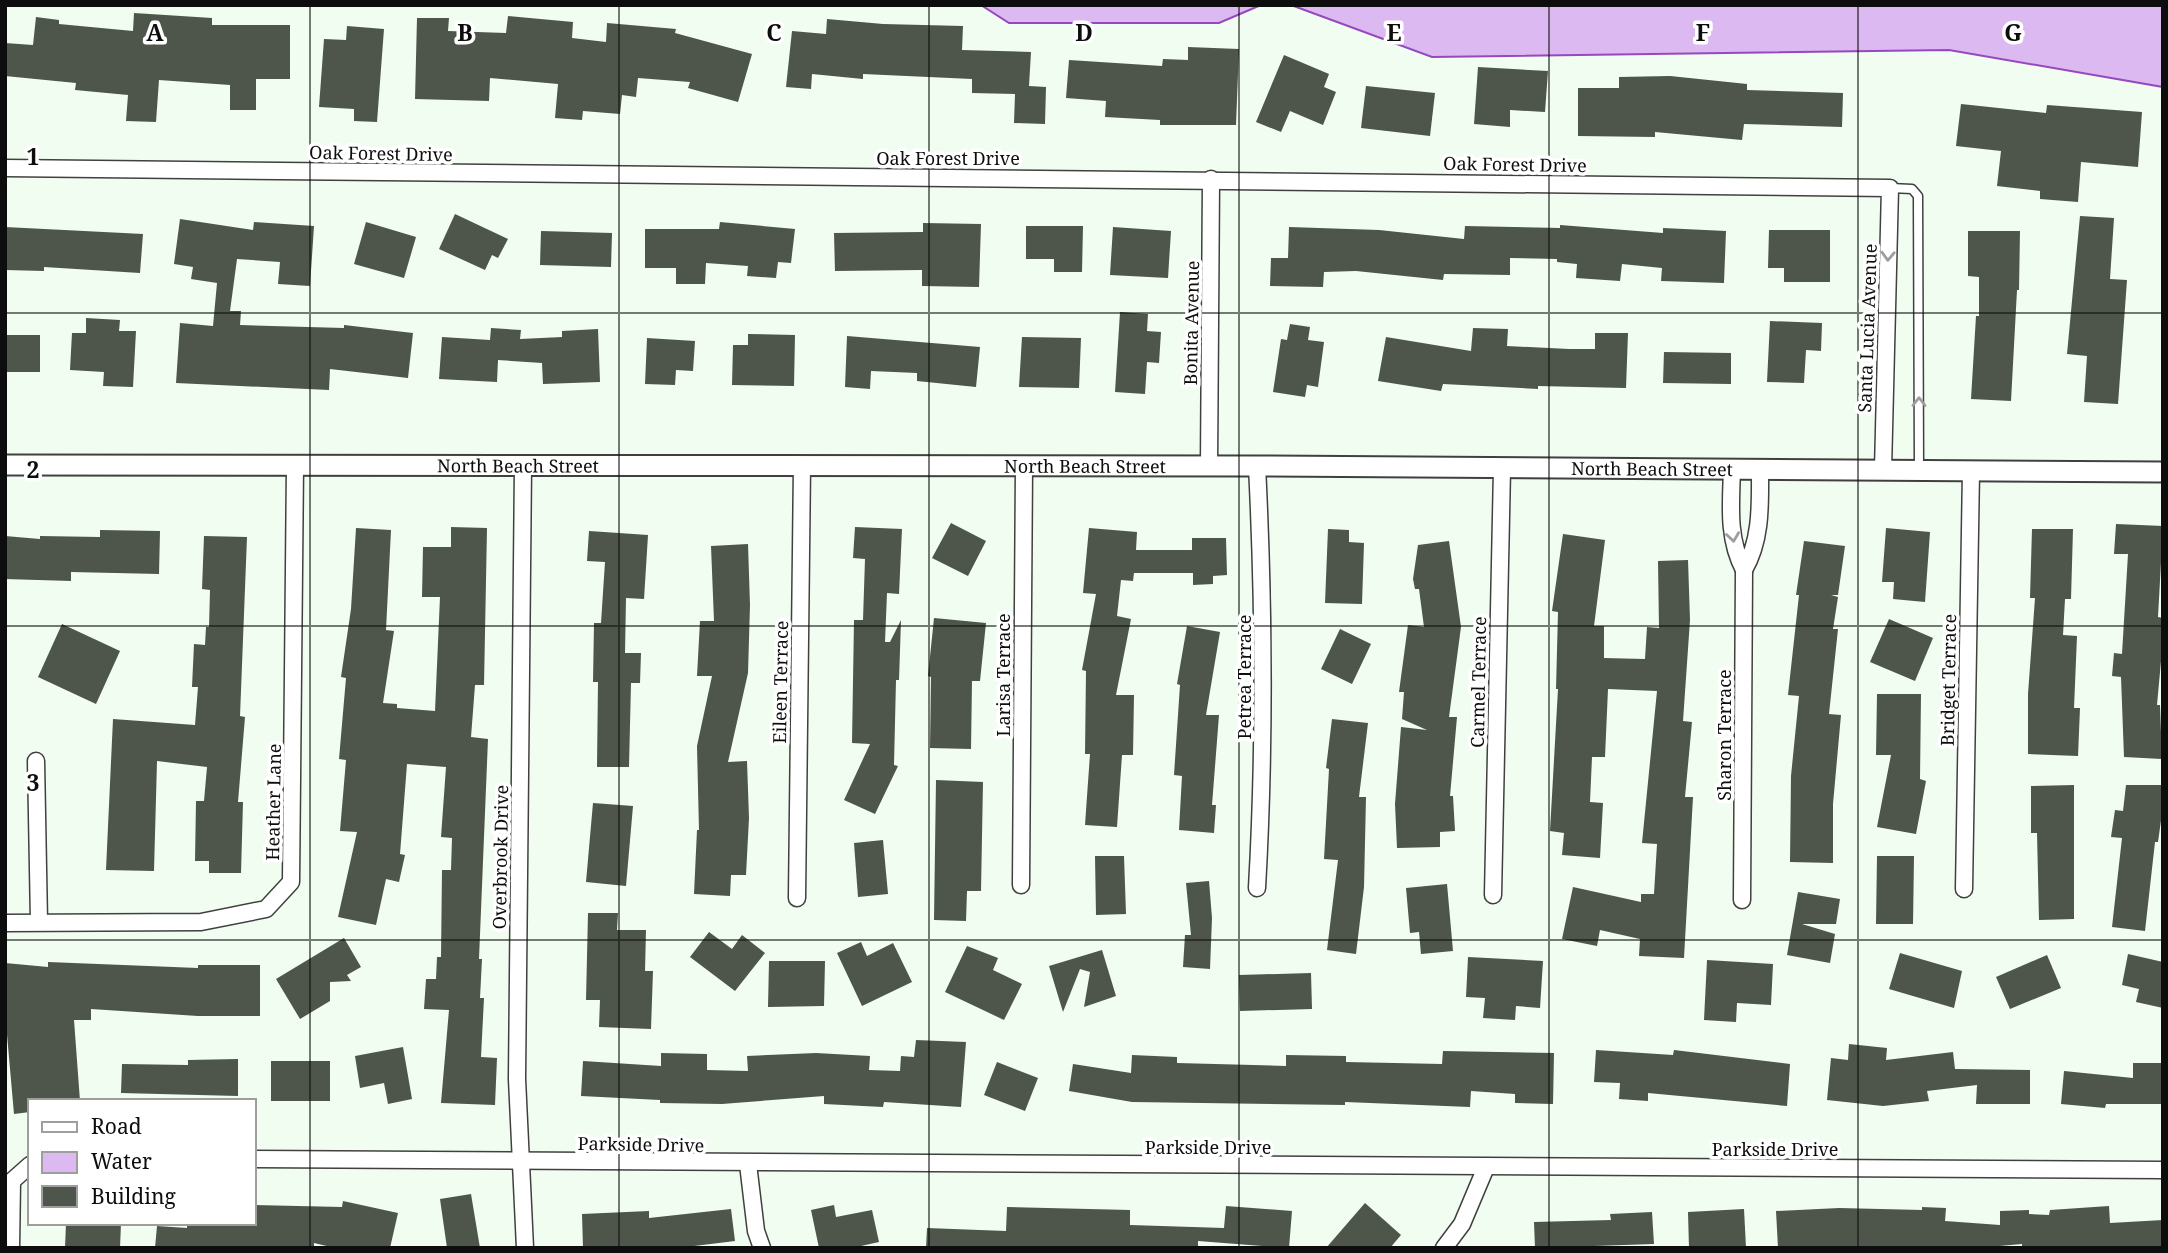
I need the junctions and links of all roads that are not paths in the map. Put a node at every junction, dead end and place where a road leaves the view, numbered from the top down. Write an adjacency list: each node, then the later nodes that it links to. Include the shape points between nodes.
1 (5, 168): 2 (street, Oak Forest Drive)
2 (1211, 179): 3 (street, Oak Forest Drive); 10 (street, Bonita Avenue)
3 (1890, 188): 14 (street, Santa Lucia Avenue, one-way to 14); 15 (lane, one-way to 3, via 1918,196 1912,190)
4 (295, 464): 5 (street, North Beach Street); 6 (street, North Beach Street); 26 (street, Heather Lane, via 291,882 266,909 201,922)
5 (5, 465)
6 (523, 465): 7 (street, North Beach Street); 29 (street, Overbrook Drive)
7 (802, 465): 8 (street, North Beach Street); 24 (street, Eileen Terrace)
8 (1024, 466): 10 (street, North Beach Street); 20 (street, Larisa Terrace)
9 (1257, 466): 10 (street, North Beach Street); 12 (street, North Beach Street); 21 (street, Petrea Terrace, via 1263,588 1263,783)
10 (1209, 467)
11 (1732, 468): 12 (street, North Beach Street); 13 (street, North Beach Street); 18 (street, Sharon Terrace, one-way to 18, via 1731,522 1735,554)
12 (1502, 469): 23 (street, Carmel Terrace)
13 (1760, 469): 14 (street, North Beach Street); 18 (street, Sharon Terrace, via 1759,522 1753,554)
14 (1883, 470): 15 (street, North Beach Street)
15 (1919, 470): 16 (street, North Beach Street)
16 (1971, 471): 17 (street, North Beach Street); 22 (street, Bridget Terrace)
17 (2163, 472)
18 (1744, 569): 25 (street, Sharon Terrace)
19 (36, 761): 26 (street)
20 (1021, 885)
21 (1257, 888)
22 (1964, 889)
23 (1493, 895)
24 (797, 898)
25 (1742, 900)
26 (38, 922): 27 (street, Heather Lane)
27 (5, 923)
28 (256, 1159): 29 (street, Parkside Drive)
29 (520, 1162): 30 (street, Parkside Drive); 35 (street, Overbrook Drive)
30 (748, 1164): 32 (street, Parkside Drive); 36 (street)
31 (28, 1167): 34 (street, via 12,1181)
32 (1486, 1167): 33 (street, Parkside Drive); 37 (street, via 1462,1224)
33 (2163, 1170)
34 (11, 1248)
35 (525, 1248)
36 (762, 1248)
37 (1444, 1248)

